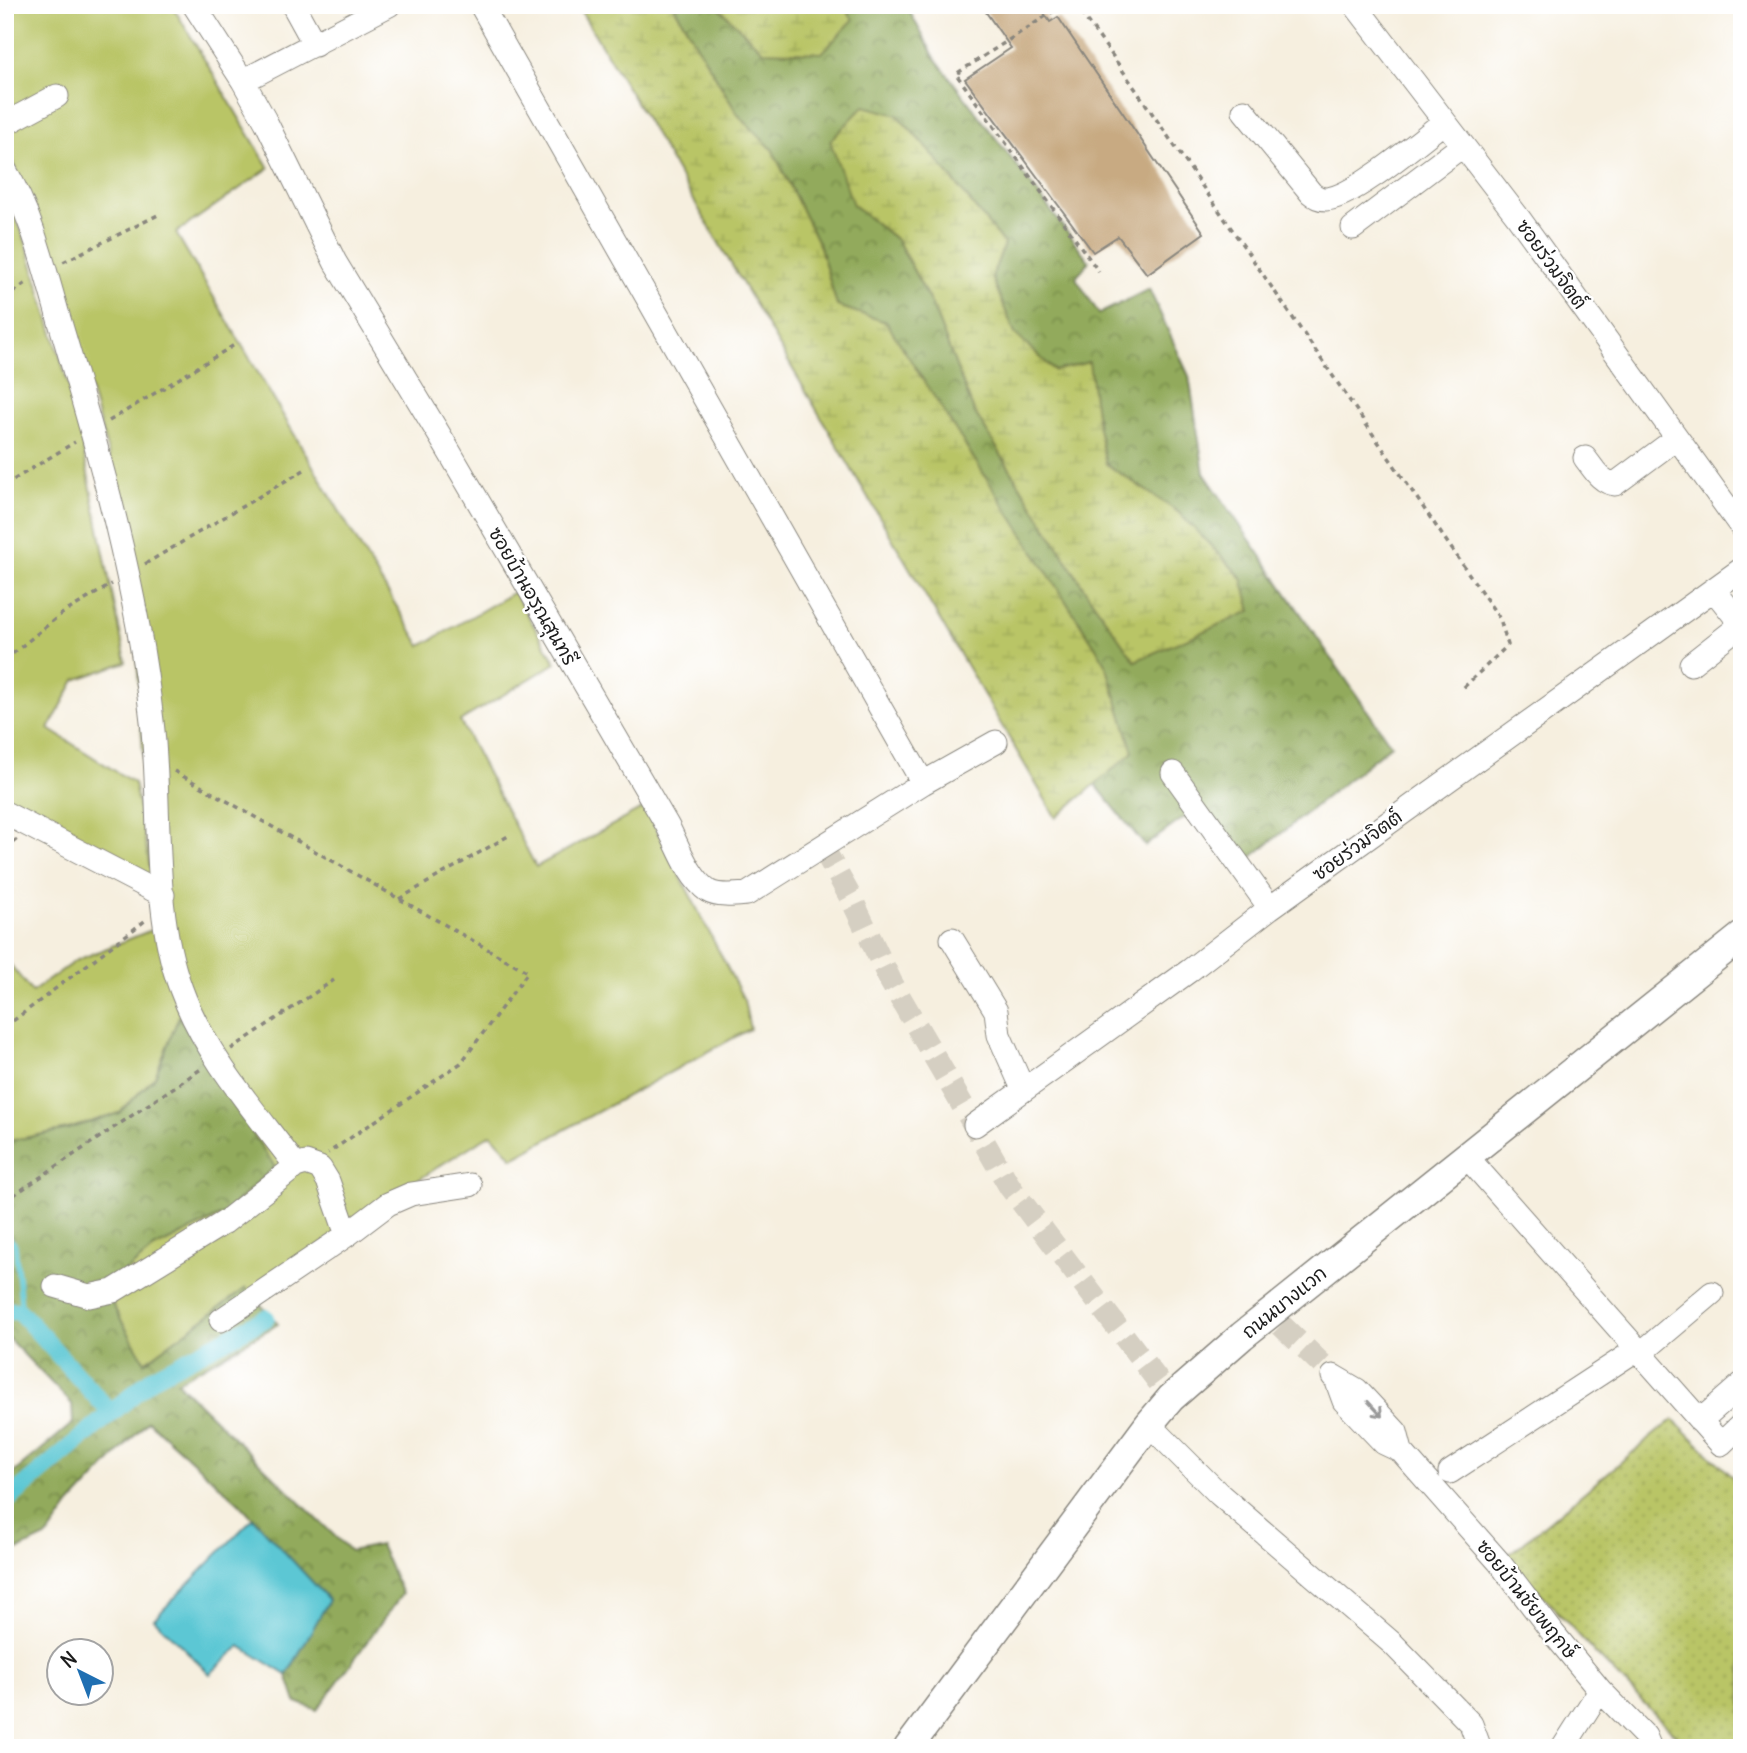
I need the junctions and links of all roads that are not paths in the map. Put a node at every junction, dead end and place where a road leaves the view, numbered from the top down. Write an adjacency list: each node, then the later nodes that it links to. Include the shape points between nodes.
1 (194, 5): 7 (street, ซอยบ้านอรุณสุนทรี)
2 (293, 5): 6 (street)
3 (389, 5): 6 (street)
4 (481, 5): 24 (street)
5 (1355, 5): 10 (street, ซอยร่วมจิตต์)
6 (315, 45): 7 (street)
7 (243, 81): 24 (street, ซอยบ้านอรุณสุนทรี, via 335,262 695,877 710,892 747,894)
8 (57, 96): 11 (street)
9 (1244, 111): 10 (street, via 1311,193 1328,199 1348,192)
10 (1444, 122): 12 (street, ซอยร่วมจิตต์)
11 (5, 124)
12 (1462, 146): 14 (street); 15 (street, ซอยร่วมจิตต์)
13 (5, 170): 26 (street, via 45,271 129,573 152,719)
14 (1353, 228)
15 (1677, 438): 16 (street, via 1615,484 1602,479); 17 (street, ซอยร่วมจิตต์)
16 (1585, 458)
17 (1742, 528)
18 (1742, 569): 19 (street, ซอยร่วมจิตต์)
19 (1714, 590): 20 (street); 27 (street, ซอยร่วมจิตต์)
20 (1741, 624): 21 (street)
21 (1691, 664)
22 (996, 742): 24 (street, ซอยบ้านอรุณสุนทรี)
23 (1173, 773): 27 (street)
24 (923, 783)
25 (5, 813): 26 (street)
26 (163, 901): 33 (street, via 170,954 181,991 217,1058)
27 (1270, 908): 30 (street, ซอยร่วมจิตต์)
28 (1742, 936): 32 (main road, ถนนบางแวก)
29 (952, 939): 30 (street, via 996,1011 999,1035)
30 (1023, 1089): 31 (street, ซอยร่วมจิตต์)
31 (975, 1125)
32 (1467, 1157): 39 (street); 43 (main road, ถนนบางแวก, via 1275,1319 1171,1398)
33 (304, 1165): 35 (street, via 320,1168 328,1181); 36 (street, via 225,1222 113,1291 89,1296)
34 (470, 1185): 35 (street, via 411,1194 388,1204)
35 (347, 1235): 38 (street)
36 (55, 1286)
37 (1712, 1293): 39 (street)
38 (221, 1320)
39 (1638, 1352): 42 (street); 45 (street)
40 (1334, 1377): 46 (street, ซอยบ้านชัยพฤกษ์, via 1344,1401 1384,1443 1401,1451 1499,1562)
41 (1742, 1384): 42 (street)
42 (1700, 1421): 44 (street, via 1721,1444)
43 (1149, 1424): 48 (main road, ถนนบางแวก); 49 (street, via 1219,1494 1393,1644 1471,1724 1477,1735)
44 (1742, 1424)
45 (1450, 1472)
46 (1600, 1690): 47 (street, ซอยบ้านชัยพฤกษ์); 50 (street)
47 (1648, 1742): 51 (street, ซอยบ้านชัยพฤกษ์)
48 (908, 1748)
49 (1475, 1748)
50 (1563, 1748)
51 (1665, 1748)

